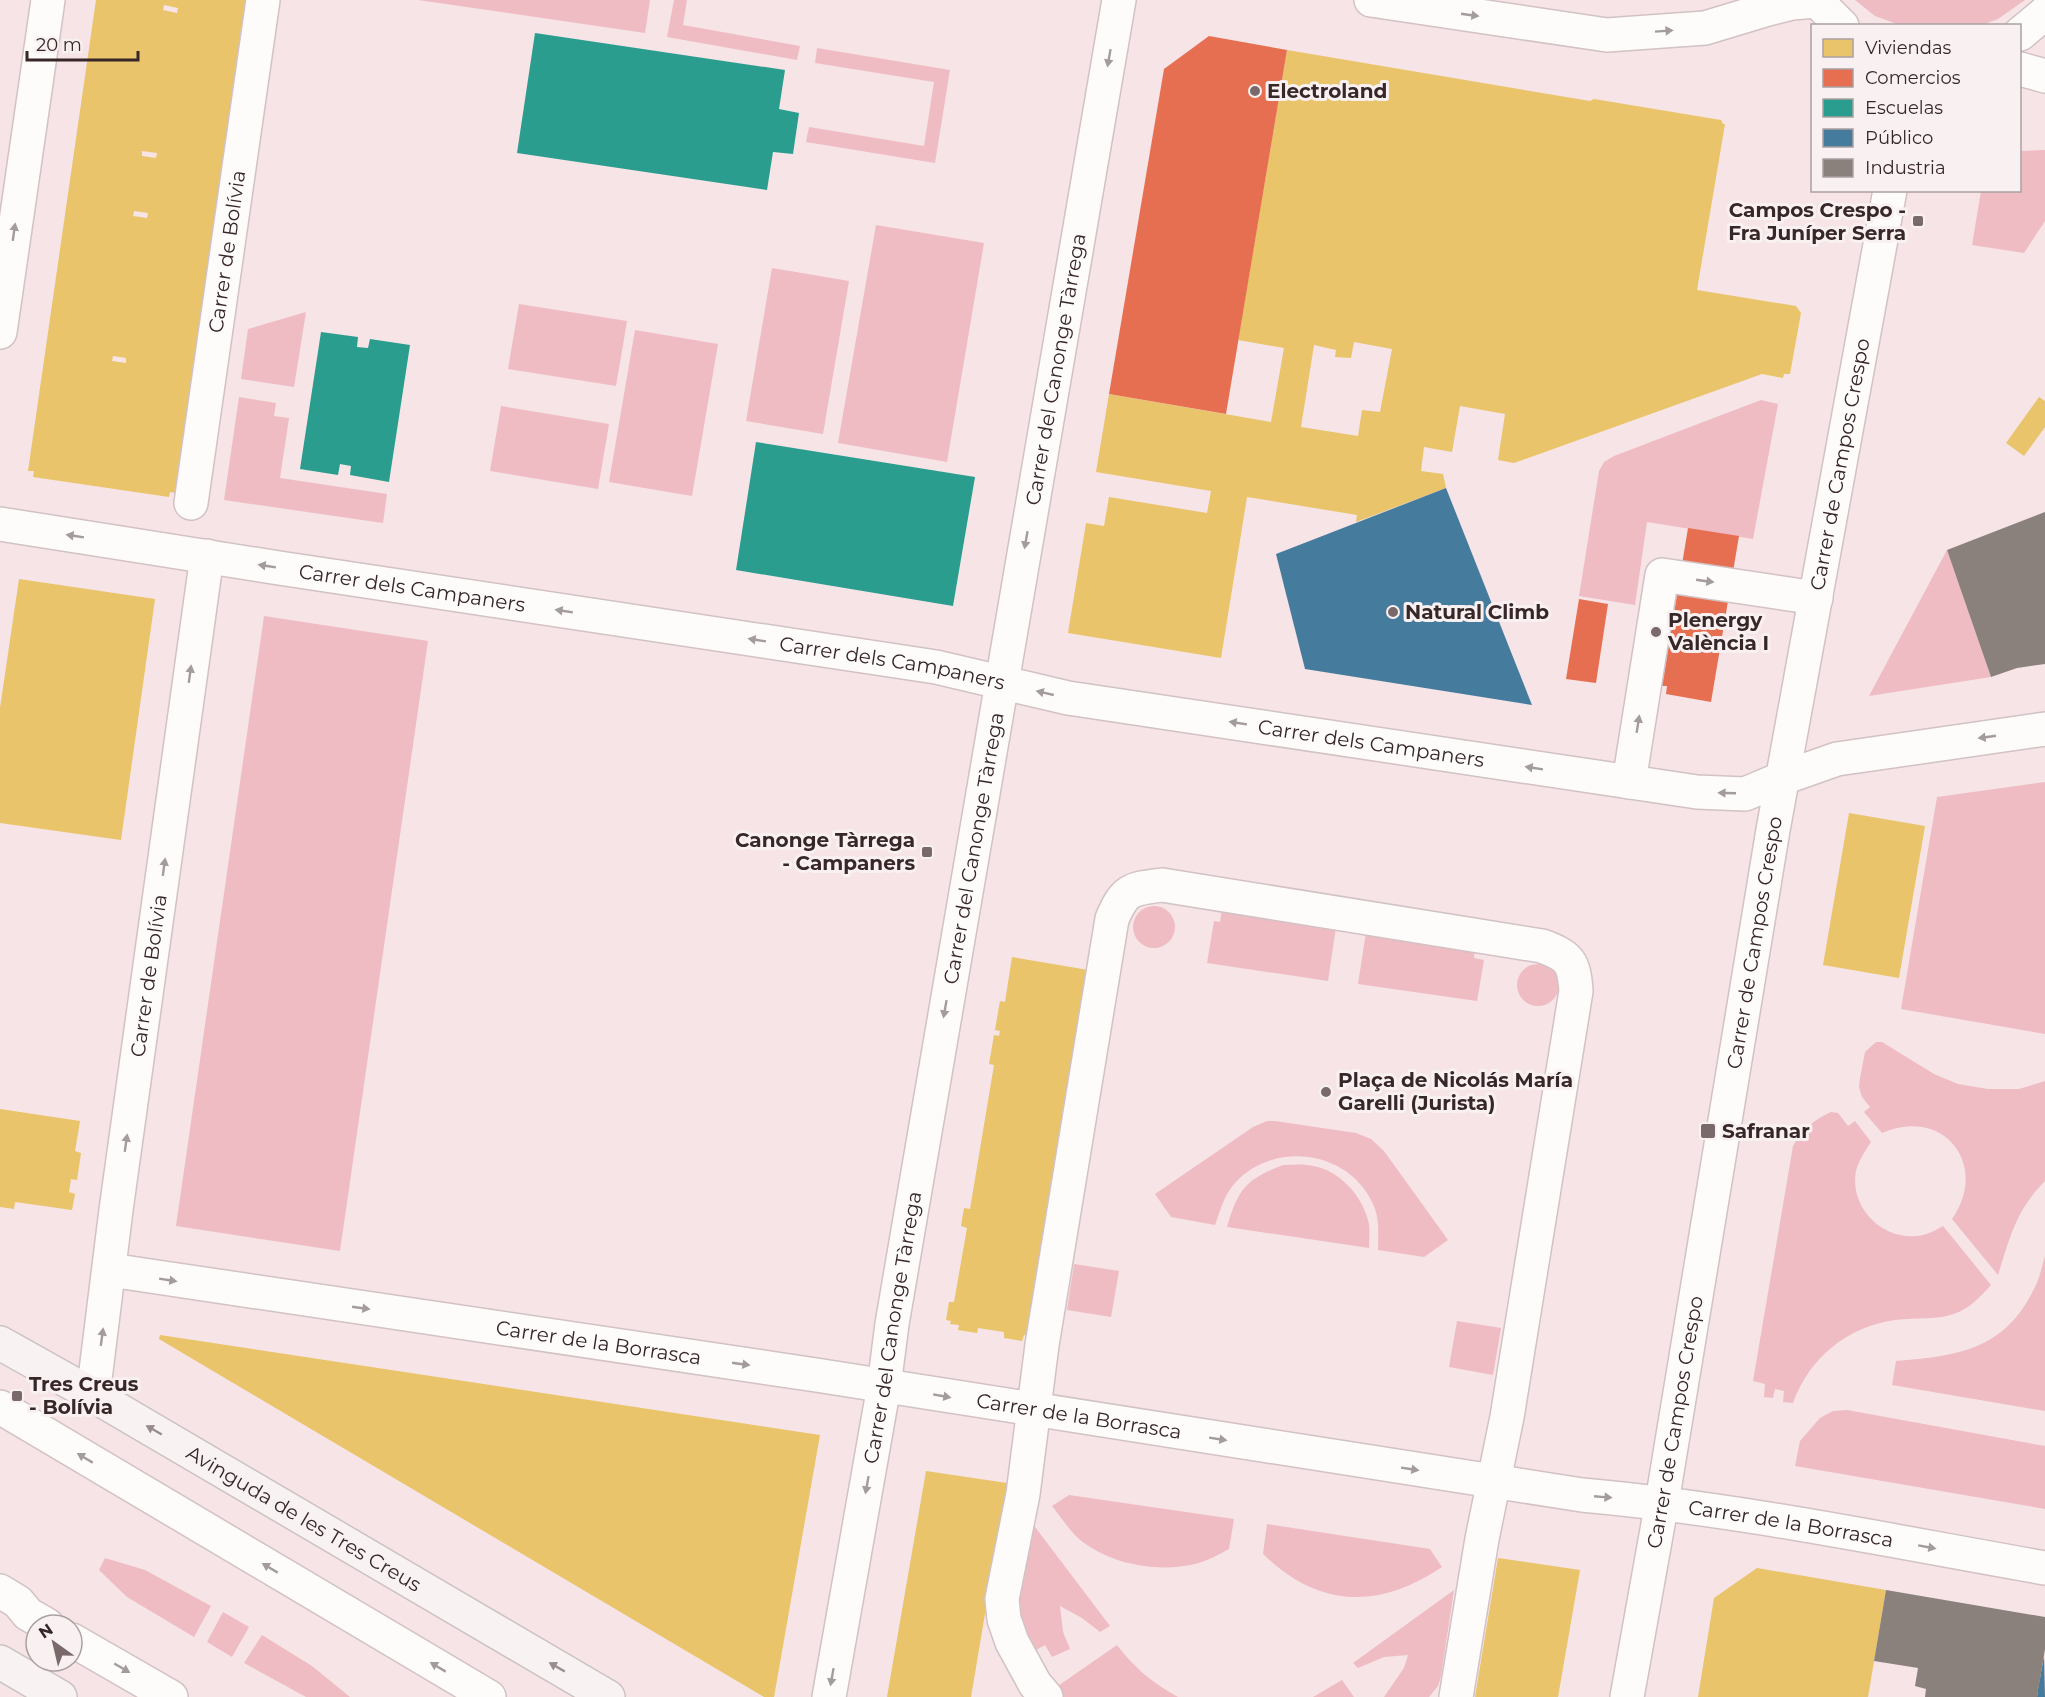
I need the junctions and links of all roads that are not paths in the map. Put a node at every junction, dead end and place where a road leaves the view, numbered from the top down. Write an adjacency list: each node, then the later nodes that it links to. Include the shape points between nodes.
1 (48, 0): 12 (street, one-way to 1)
2 (263, 0): 13 (street, Carrer de Bolívia)
3 (1119, 0): 17 (street, Carrer del Canonge Tàrrega, one-way to 17)
4 (1371, 0): 5 (street, one-way to 5, via 1607,35 1705,27)
5 (1816, 0): 7 (street)
6 (2045, 13): 8 (street)
7 (1840, 24)
8 (2021, 32)
9 (2021, 70): 10 (street)
10 (2045, 76)
11 (1890, 192): 16 (street, Carrer de Campos Crespo)
12 (0, 332)
13 (191, 503)
14 (0, 524): 15 (street, Carrer dels Campaners, one-way to 14)
15 (207, 556): 17 (street, Carrer dels Campaners, one-way to 15, via 936,667); 21 (street, Carrer de Bolívia, one-way to 15)
16 (1816, 598): 19 (street, Carrer de Campos Crespo); 20 (street, one-way to 16, via 1662,575)
17 (1000, 682): 20 (street, Carrer dels Campaners, one-way to 17, via 1068,698); 23 (street, Carrer del Canonge Tàrrega, one-way to 23)
18 (2045, 729): 19 (street, Carrer dels Campaners, one-way to 19, via 1837,759)
19 (1783, 778): 20 (street, Carrer dels Campaners, one-way to 20, via 1745,794); 28 (street, Carrer de Campos Crespo)
20 (1629, 782)
21 (110, 1270): 23 (street, Carrer de la Borrasca, one-way to 23); 24 (street, Carrer de Bolívia, one-way to 21)
22 (0, 1343): 24 (main road, Avinguda de les Tres Creus)
23 (884, 1386): 26 (street, Carrer de la Borrasca, one-way to 26); 38 (street, Carrer del Canonge Tàrrega, one-way to 38)
24 (93, 1395): 37 (main road, Avinguda de les Tres Creus, one-way to 24)
25 (0, 1407): 36 (street, one-way to 25)
26 (1034, 1410): 27 (street, Carrer de la Borrasca, one-way to 27); 27 (street, via 1112,919 1120,899 1136,888 1162,885 1542,946 1562,953 1575,971 1576,991); 39 (street, via 1023,1494 1002,1599 1012,1642)
27 (1494, 1482): 28 (street, Carrer de la Borrasca, one-way to 28); 40 (street)
28 (1662, 1502): 29 (street, Carrer de la Borrasca, one-way to 29); 41 (street, Carrer de Campos Crespo)
29 (2045, 1568)
30 (0, 1591): 31 (street)
31 (27, 1613)
32 (84, 1647): 35 (street, one-way to 35)
33 (0, 1662): 34 (main road)
34 (60, 1697)
35 (171, 1697)
36 (489, 1697)
37 (608, 1697)
38 (829, 1697)
39 (1046, 1697)
40 (1456, 1697)
41 (1627, 1697)

